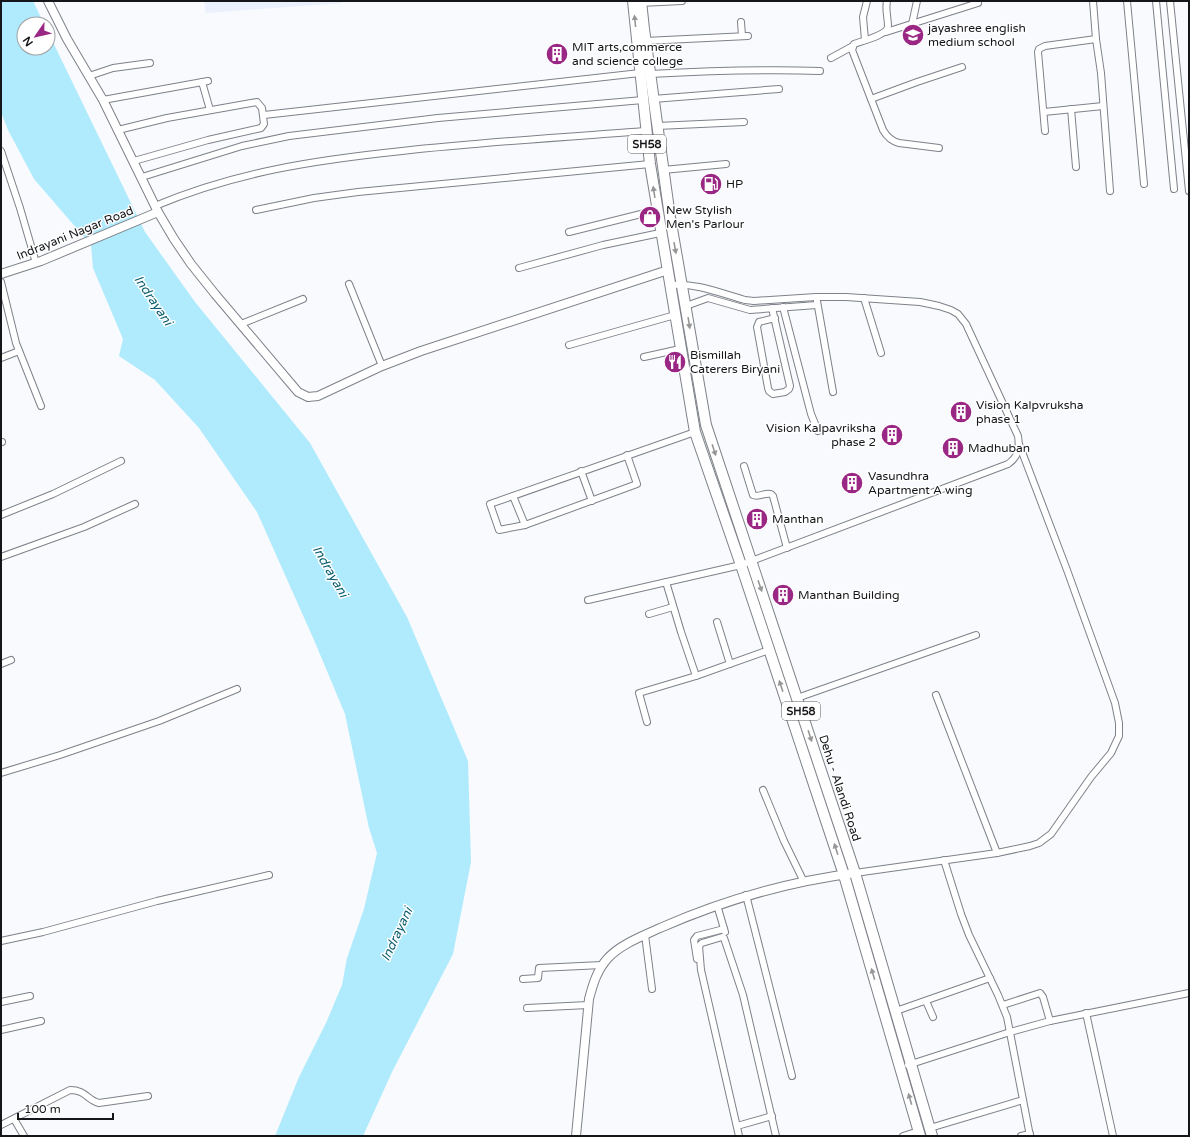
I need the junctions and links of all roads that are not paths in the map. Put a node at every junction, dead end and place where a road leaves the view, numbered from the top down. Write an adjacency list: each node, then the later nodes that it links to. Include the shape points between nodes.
1 (48, 1): 24 (street)
2 (682, 1): 10 (street)
3 (866, 1): 16 (street, via 863,17)
4 (887, 1): 14 (street)
5 (917, 1): 13 (street)
6 (1093, 1): 15 (street)
7 (1127, 1): 48 (street)
8 (1156, 1): 49 (street)
9 (1170, 1): 51 (street)
10 (637, 2): 17 (main road, Dehu - Alandi Road / SH58); 23 (main road, Dehu - Alandi Road / SH58, one-way to 10)
11 (978, 3): 13 (street)
12 (742, 22): 17 (street, via 745,36)
13 (912, 24): 14 (street)
14 (886, 32): 16 (street)
15 (1096, 39): 30 (street); 33 (street, via 1039,49)
16 (865, 40): 18 (street)
17 (645, 41): 23 (main road, Dehu - Alandi Road / SH58)
18 (853, 46): 19 (street); 27 (street, via 852,50)
19 (831, 58)
20 (150, 63): 24 (street, via 113,68)
21 (962, 67): 27 (street)
22 (820, 71): 23 (street, via 774,69)
23 (645, 74): 26 (main road, Dehu - Alandi Road / SH58); 29 (main road, Dehu - Alandi Road / SH58); 34 (street)
24 (89, 76): 28 (street)
25 (779, 89): 26 (street)
26 (653, 98): 36 (main road, Dehu - Alandi Road / SH58)
27 (871, 99): 40 (street, via 883,130 891,140 899,144)
28 (103, 100): 32 (street, via 205,81); 37 (street)
29 (643, 100): 38 (main road, Dehu - Alandi Road / SH58); 47 (street, via 438,118 289,136 242,146)
30 (1103, 106): 31 (street); 50 (street)
31 (1071, 109): 33 (street); 45 (street)
32 (210, 110): 34 (street, via 256,102); 37 (street)
33 (1044, 112): 39 (street)
34 (264, 115): 42 (street, via 264,124 261,128)
35 (744, 122): 36 (street)
36 (657, 126): 46 (main road, Dehu - Alandi Road / SH58)
37 (118, 130): 42 (street)
38 (646, 130): 43 (main road, Dehu - Alandi Road / SH58); 52 (street, via 441,147 324,160 267,170 219,183 178,196)
39 (1046, 131)
40 (939, 148)
41 (1, 151): 57 (street)
42 (134, 161): 47 (street)
43 (650, 164): 53 (street, via 358,192); 54 (main road, Dehu - Alandi Road / SH58, one-way to 43)
44 (726, 164): 46 (street)
45 (1076, 167)
46 (663, 170): 63 (main road, Dehu - Alandi Road / SH58, one-way to 63)
47 (142, 177): 52 (street)
48 (1144, 184)
49 (1174, 189)
50 (1110, 191)
51 (1189, 191)
52 (156, 209): 57 (street, Indrayani Nagar Road, via 149,215); 76 (street, via 191,264)
53 (256, 210)
54 (657, 210): 55 (street); 56 (main road, Dehu - Alandi Road / SH58)
55 (569, 232)
56 (660, 233): 58 (street, via 603,245); 59 (main road, Dehu - Alandi Road / SH58)
57 (38, 262): 60 (street, Indrayani Nagar Road)
58 (520, 268)
59 (668, 270): 64 (main road, Dehu - Alandi Road / SH58); 83 (street)
60 (1, 274)
61 (1, 282): 72 (street)
62 (349, 284): 83 (street)
63 (682, 284): 64 (street); 65 (street, via 708,288 754,301); 69 (main road, Dehu - Alandi Road / SH58)
64 (670, 285): 73 (main road, Dehu - Alandi Road / SH58)
65 (816, 297): 66 (street); 68 (street)
66 (864, 298): 80 (street); 88 (street, via 920,302 958,314 966,324 982,358 1018,436)
67 (303, 299): 76 (street)
68 (817, 304): 71 (street); 84 (street)
69 (686, 306): 70 (street, via 708,298 744,309); 100 (main road, Dehu - Alandi Road / SH58, one-way to 100, via 706,425)
70 (772, 308): 71 (street); 75 (street)
71 (783, 308): 86 (street, via 811,414)
72 (8, 313): 74 (street); 79 (street)
73 (675, 315): 77 (street); 78 (main road, Dehu - Alandi Road / SH58)
74 (1, 316)
75 (775, 318): 75 (street, via 757,324 771,394 790,389)
76 (240, 324): 83 (street, via 298,392 308,397 318,396)
77 (569, 345)
78 (680, 349): 81 (street); 87 (main road, Dehu - Alandi Road / SH58)
79 (19, 351): 82 (street); 85 (street)
80 (881, 353)
81 (644, 357)
82 (1, 358)
83 (382, 366)
84 (833, 392)
85 (41, 406)
86 (818, 431)
87 (694, 432): 89 (street); 101 (main road, Dehu - Alandi Road / SH58)
88 (1019, 444): 98 (street, via 1015,459 1008,464); 119 (street, via 1067,570 1120,723 1119,736 1111,753 1051,834 1039,843)
89 (627, 455): 92 (street); 94 (street, via 637,484)
90 (121, 461): 96 (street, via 53,494)
91 (744, 466): 98 (street, via 753,494 757,496 768,493 773,496)
92 (581, 471): 93 (street); 94 (street)
93 (513, 496): 97 (street); 97 (street, via 490,504 499,530)
94 (592, 501): 97 (street)
95 (135, 504): 99 (street)
96 (1, 514)
97 (525, 525)
98 (787, 548): 100 (street)
99 (1, 557)
100 (751, 562): 101 (street); 115 (main road, Dehu - Alandi Road / SH58, one-way to 115)
101 (741, 565): 102 (street); 108 (main road, Dehu - Alandi Road / SH58)
102 (666, 582): 103 (street); 104 (street)
103 (588, 600)
104 (673, 607): 105 (street); 112 (street)
105 (649, 614)
106 (717, 622): 111 (street)
107 (976, 635): 115 (street)
108 (769, 650): 111 (street); 123 (main road, Dehu - Alandi Road / SH58, one-way to 108)
109 (11, 660): 110 (street)
110 (1, 664)
111 (730, 664): 112 (street)
112 (696, 676): 116 (street, via 639,693)
113 (237, 689): 117 (street, via 159,721)
114 (936, 695): 119 (street)
115 (797, 698): 121 (main road, Dehu - Alandi Road / SH58, one-way to 121)
116 (647, 722)
117 (1, 773)
118 (763, 790): 124 (street)
119 (997, 853): 120 (street)
120 (944, 860): 121 (street); 131 (street, via 973,945)
121 (855, 873): 123 (street); 141 (main road, Dehu - Alandi Road / SH58)
122 (269, 875): 128 (street)
123 (844, 875): 124 (street); 149 (main road, Dehu - Alandi Road / SH58, one-way to 123)
124 (804, 882): 125 (street)
125 (746, 895): 126 (street); 150 (street)
126 (717, 905): 127 (street); 130 (street, via 725,930 697,936 694,940 698,966)
127 (645, 935): 129 (street, via 618,949); 133 (street)
128 (1, 942)
129 (602, 965): 132 (street, via 539,968 538,978); 138 (street)
130 (701, 970): 153 (street, via 699,946 724,938 743,996); 156 (street)
131 (990, 978): 136 (street); 139 (street)
132 (523, 979)
133 (652, 989)
134 (1189, 993): 142 (street)
135 (30, 996): 137 (street)
136 (926, 1001): 141 (street); 143 (street)
137 (1, 1002)
138 (588, 1005): 140 (street); 161 (street)
139 (1003, 1005): 145 (street, via 1040,993); 147 (street)
140 (526, 1008)
141 (896, 1011): 148 (main road, Dehu - Alandi Road / SH58)
142 (1086, 1013): 145 (street); 166 (street)
143 (933, 1016)
144 (41, 1020): 146 (street)
145 (1050, 1021): 147 (street)
146 (1, 1030)
147 (1010, 1032): 148 (street); 152 (street)
148 (912, 1064): 149 (street); 157 (main road, Dehu - Alandi Road / SH58)
149 (901, 1067): 158 (main road, Dehu - Alandi Road / SH58, one-way to 149)
150 (792, 1076)
151 (148, 1096): 154 (street, via 99,1103 83,1092 70,1090)
152 (1023, 1100): 157 (street); 159 (street)
153 (772, 1116): 156 (street); 163 (street)
154 (14, 1119): 155 (street); 160 (street)
155 (1, 1125)
156 (737, 1126): 162 (street)
157 (931, 1132)
158 (920, 1133): 164 (street)
159 (1030, 1135): 165 (street)
160 (24, 1136)
161 (576, 1136)
162 (739, 1136)
163 (776, 1136)
164 (903, 1136)
165 (1021, 1136)
166 (1113, 1136)

